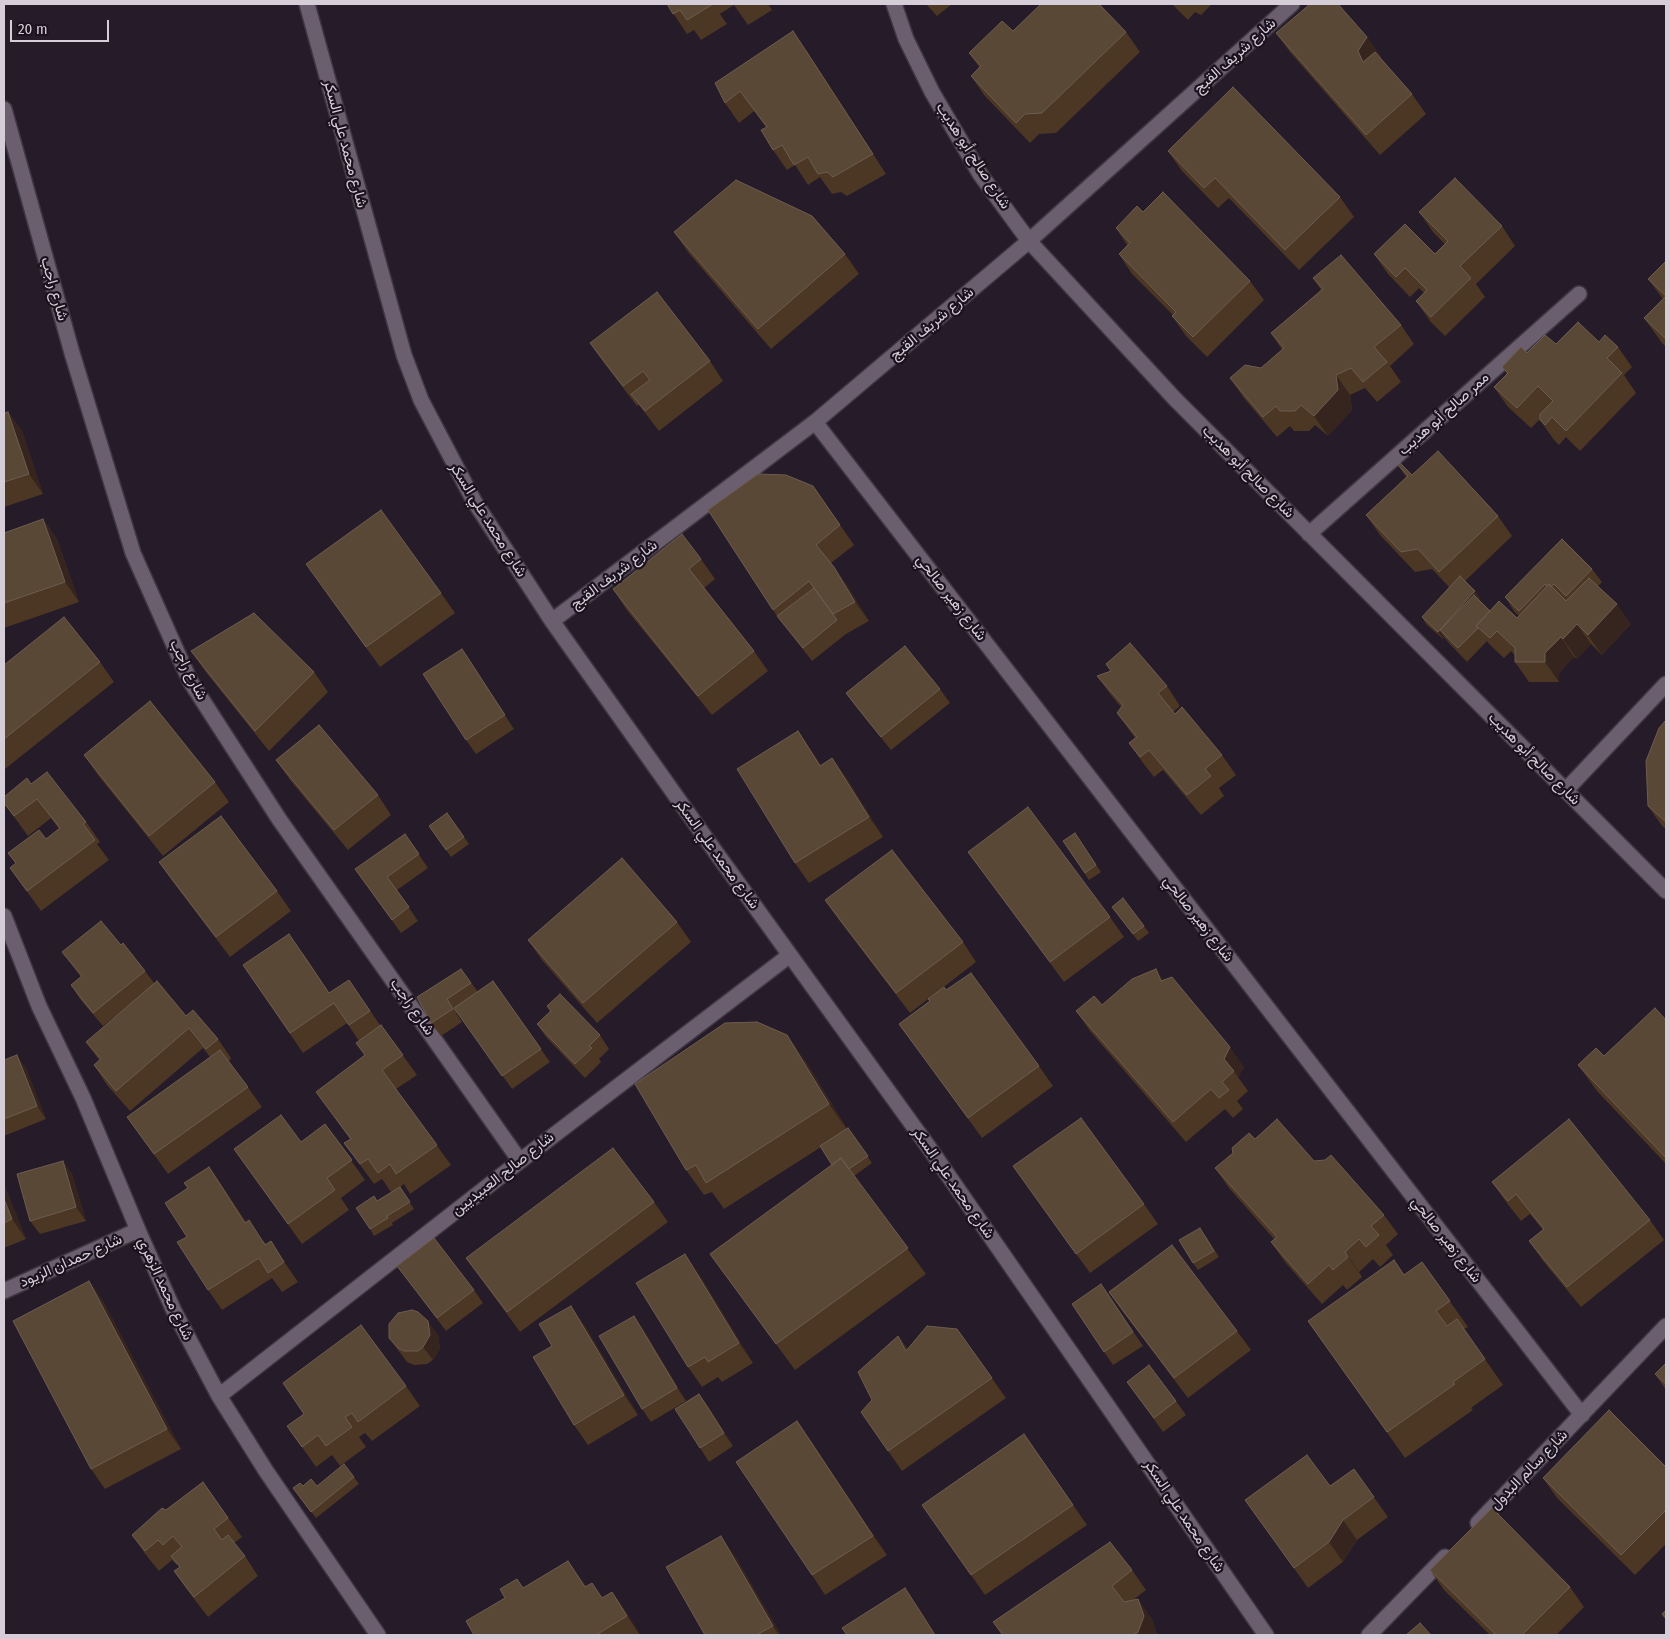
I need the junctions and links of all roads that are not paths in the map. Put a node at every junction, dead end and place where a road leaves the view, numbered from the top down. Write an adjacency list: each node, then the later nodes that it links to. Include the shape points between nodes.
1 (307, 4): 9 (street, شارع محمد علي السكر, via 404,355 421,400 474,502)
2 (894, 4): 5 (street, شارع صالح أبو هديب, via 906,39 932,92 980,174)
3 (1292, 4): 5 (street, شارع شريف القبج)
4 (4, 109): 15 (street, شارع راجب, via 72,353 133,553 190,681 279,819)
5 (1029, 241): 7 (street, شارع شريف القبج); 8 (street, شارع صالح أبو هديب, via 1175,399)
6 (1579, 294): 8 (street, ممر صالح أبو هديب)
7 (815, 422): 9 (street, شارع شريف القبج); 20 (street, شارع زهير صالحي)
8 (1309, 534): 11 (street, شارع صالح أبو هديب)
9 (552, 621): 14 (street, شارع محمد علي السكر)
10 (1666, 684): 11 (street)
11 (1566, 790): 12 (street, شارع صالح أبو هديب)
12 (1666, 892)
13 (4, 916): 16 (street, شارع محمد الزهري, via 39,1006 84,1098)
14 (790, 955): 15 (street, شارع صالح العبيديين); 22 (street, شارع محمد علي السكر, via 930,1149)
15 (520, 1160): 19 (street, شارع صالح العبيديين)
16 (138, 1230): 17 (street, شارع حمدان الزيود); 19 (street, شارع محمد الزهري, via 174,1311)
17 (4, 1291)
18 (1666, 1326): 20 (street, شارع سالم البدول)
19 (219, 1396): 21 (street, شارع محمد الزهري)
20 (1582, 1416): 23 (street, شارع سالم البدول)
21 (378, 1635)
22 (1266, 1635)
23 (1370, 1635)

